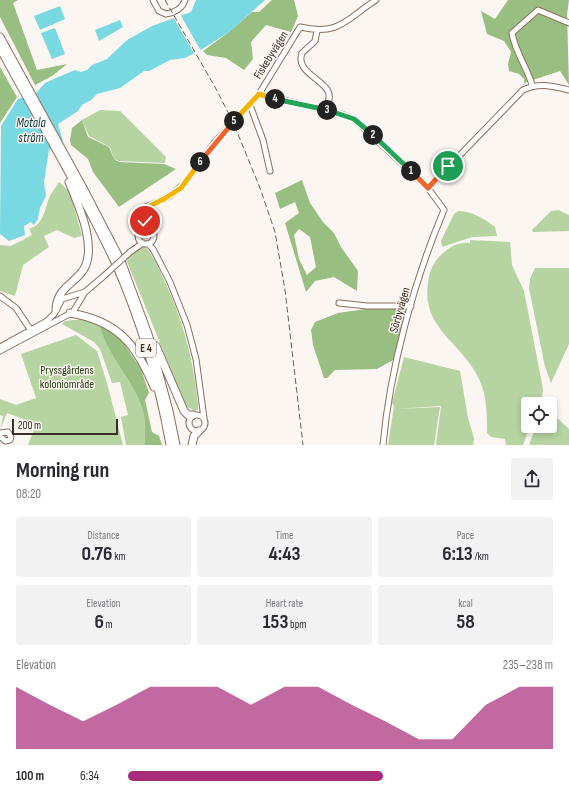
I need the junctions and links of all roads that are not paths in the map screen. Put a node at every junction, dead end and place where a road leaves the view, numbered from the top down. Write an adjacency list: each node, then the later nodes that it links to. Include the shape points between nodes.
1 (153, 0): 2 (street, via 159,11 166,14 182,6)
2 (185, 0)
3 (376, 0): 5 (street, Fiskebyvägen, via 356,16 334,28)
4 (569, 23): 8 (street, via 538,10 511,31)
5 (317, 31): 11 (street, Fiskebyvägen, via 300,27); 13 (street, via 315,40 302,53 300,62 327,90 329,98)
6 (0, 37): 9 (highway, E 4)
7 (0, 48): 9 (highway, E 4)
8 (532, 85): 10 (street); 17 (street, via 513,99)
9 (24, 87): 14 (highway, E 4)
10 (569, 90)
11 (259, 94): 12 (street, Fiskebyvägen); 13 (street, Sörbyvägen)
12 (250, 105): 15 (street, via 263,140); 18 (street, Fiskebyvägen, via 215,142 181,188)
13 (326, 110): 17 (street, Sörbyvägen, via 360,123)
14 (62, 155): 16 (highway, E 4); 30 (highway, E 4, via 121,261)
15 (270, 170)
16 (67, 171): 27 (highway, via 68,181 84,223 88,249 84,269 70,283); 35 (highway, E 4, via 104,239 124,285 148,351)
17 (429, 187): 28 (street, Sörbyvägen, via 444,210)
18 (151, 205): 19 (street, via 144,215); 20 (street, Fiskebyvägen, via 141,212)
19 (148, 227): 20 (street); 22 (street, via 154,233)
20 (140, 230): 21 (street)
21 (138, 239): 22 (street); 23 (street)
22 (148, 243): 23 (street); 34 (street, via 176,295 187,325 196,359)
23 (131, 252): 24 (street, bridge)
24 (85, 292): 27 (street, via 66,297); 29 (street, via 75,310)
25 (0, 296): 31 (street, via 16,308)
26 (339, 303): 28 (street)
27 (59, 304): 29 (street, via 62,310); 31 (street, via 51,317)
28 (411, 306): 42 (street, Sörbyvägen, via 394,380)
29 (69, 313): 31 (street); 35 (highway, via 102,321 129,342 146,368)
30 (145, 325): 36 (highway, via 184,411 188,415); 40 (highway, E 4, via 160,375)
31 (32, 332): 32 (street); 33 (street)
32 (0, 347)
33 (0, 351)
34 (201, 400): 36 (street, via 200,409); 37 (street)
35 (163, 412): 39 (highway, E 4)
36 (195, 415): 37 (street); 38 (street, via 189,421 189,426)
37 (204, 418): 38 (street, via 205,425)
38 (198, 431): 41 (highway)
39 (170, 445)
40 (176, 445)
41 (192, 445)
42 (383, 445)

